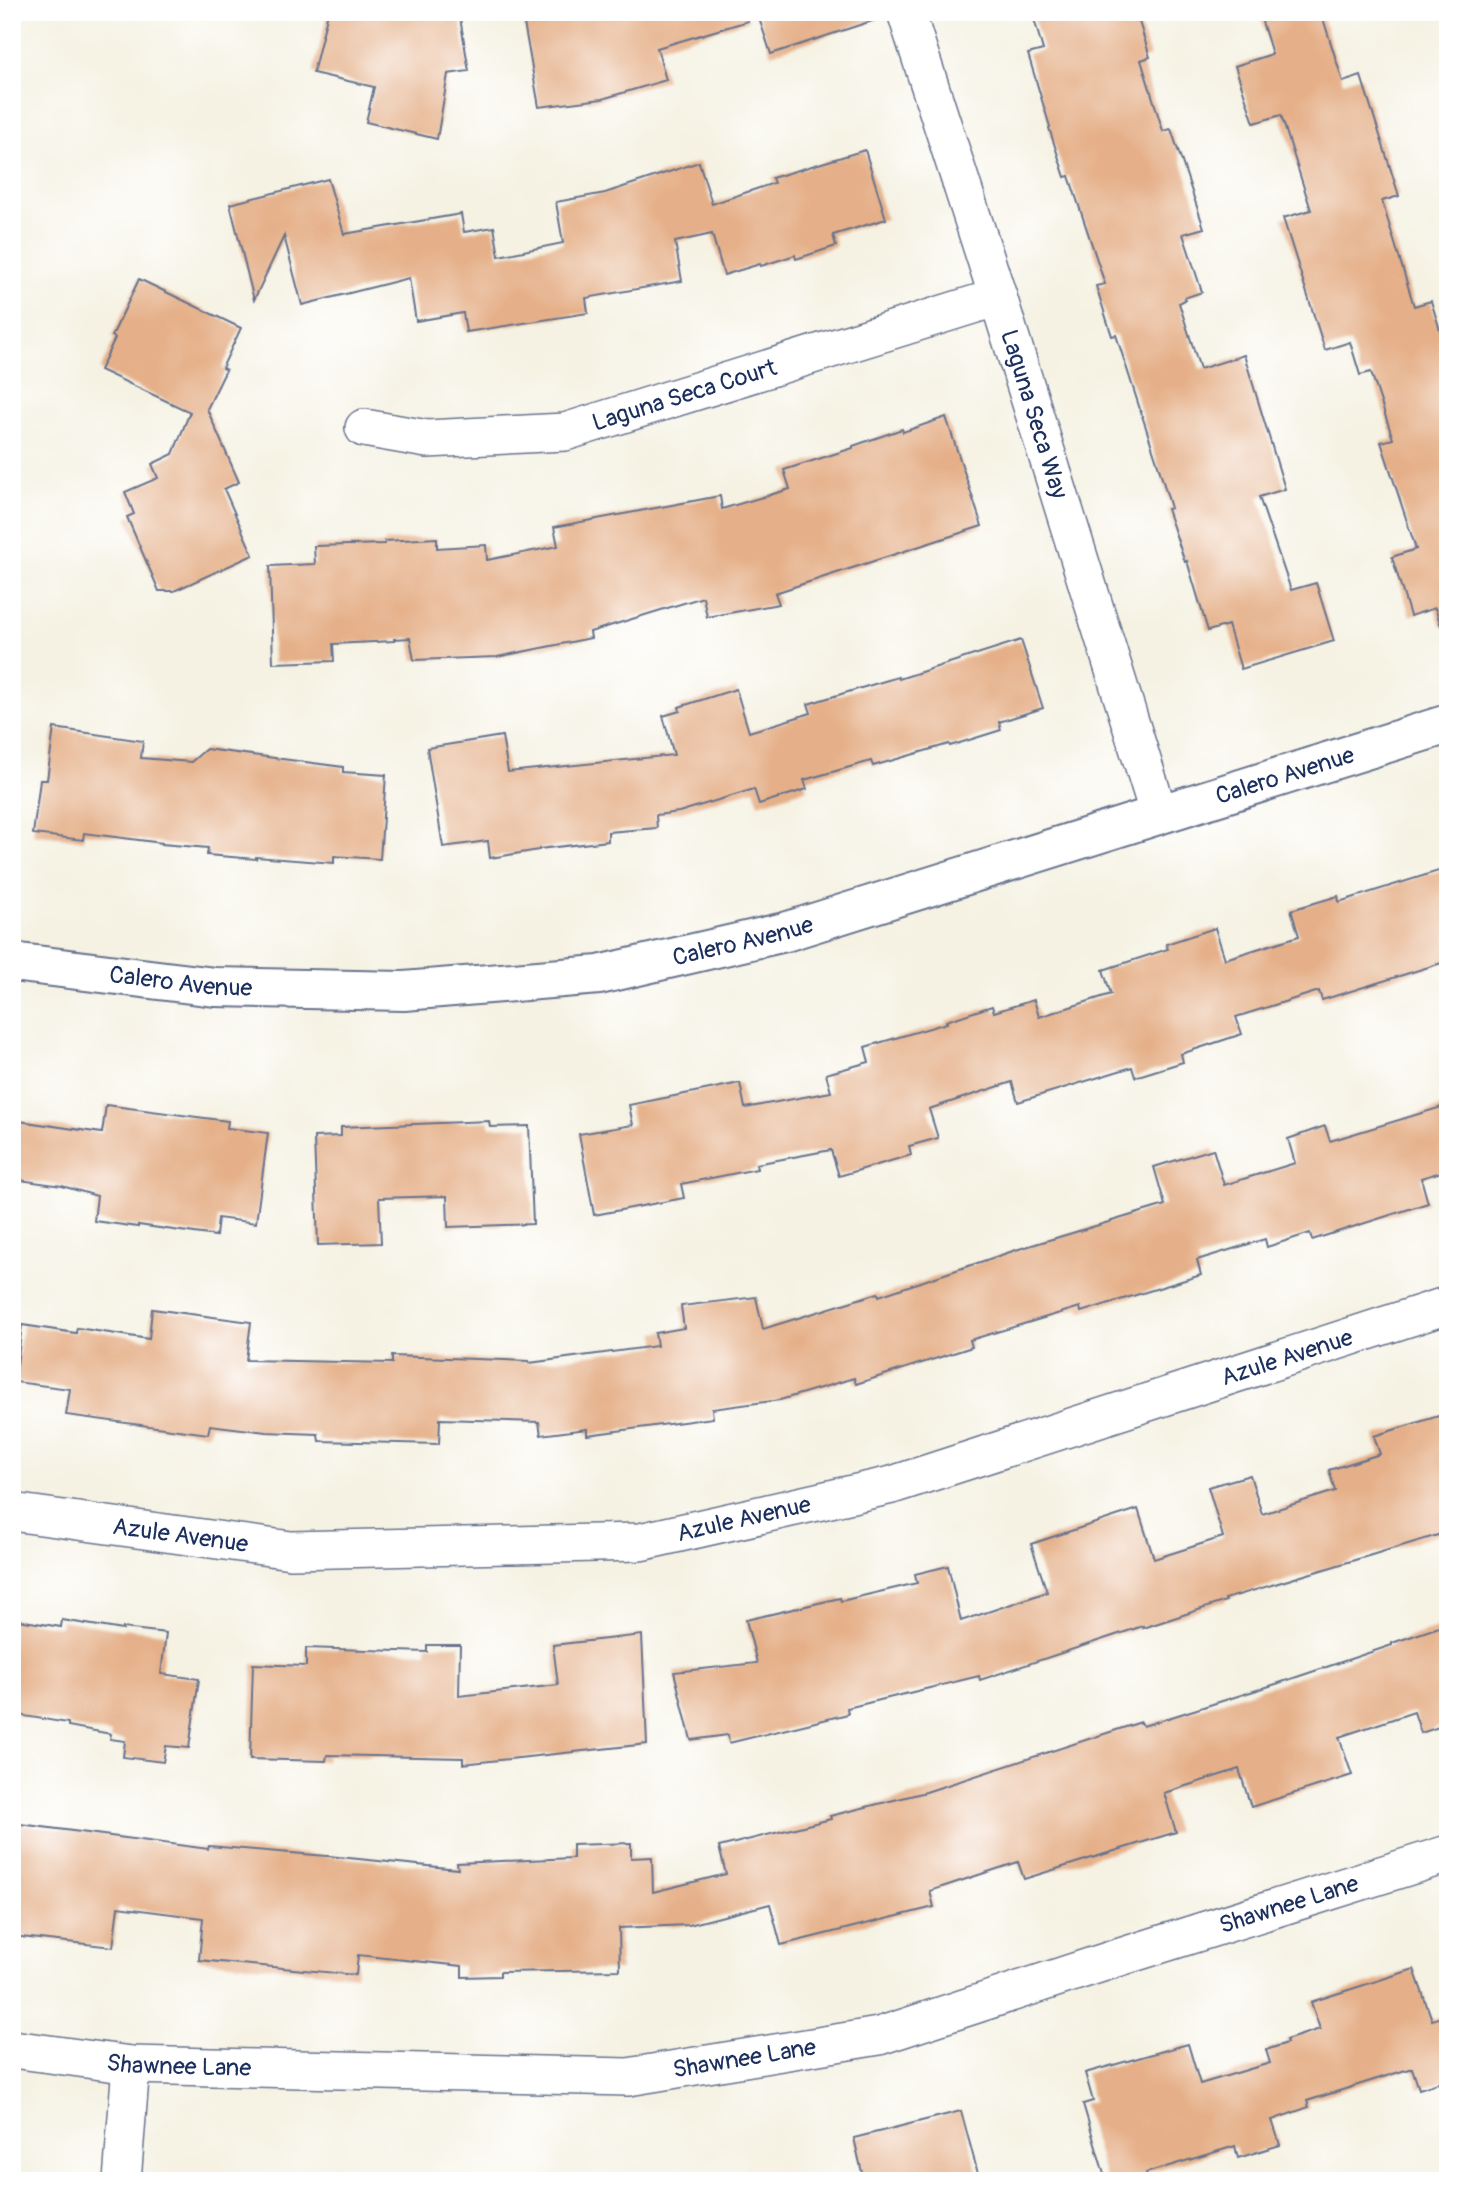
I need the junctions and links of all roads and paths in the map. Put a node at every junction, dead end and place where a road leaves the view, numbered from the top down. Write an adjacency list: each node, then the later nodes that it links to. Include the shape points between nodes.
1 (906, 12): 2 (street, Laguna Seca Way)
2 (998, 297): 3 (street, Laguna Seca Court, via 565,432 427,439); 5 (street, Laguna Seca Way)
3 (364, 428)
4 (1448, 724): 5 (street, Calero Avenue)
5 (1158, 815): 6 (street, Calero Avenue, via 785,932 599,975 377,991 215,987)
6 (12, 962)
7 (1448, 1305): 8 (street, Azule Avenue, via 892,1485 640,1542 291,1550)
8 (12, 1512)
9 (1448, 1854): 11 (street, Shawnee Lane, via 879,2036 628,2077)
10 (12, 2049): 11 (street, Shawnee Lane)
11 (131, 2065): 12 (street)
12 (122, 2181)

